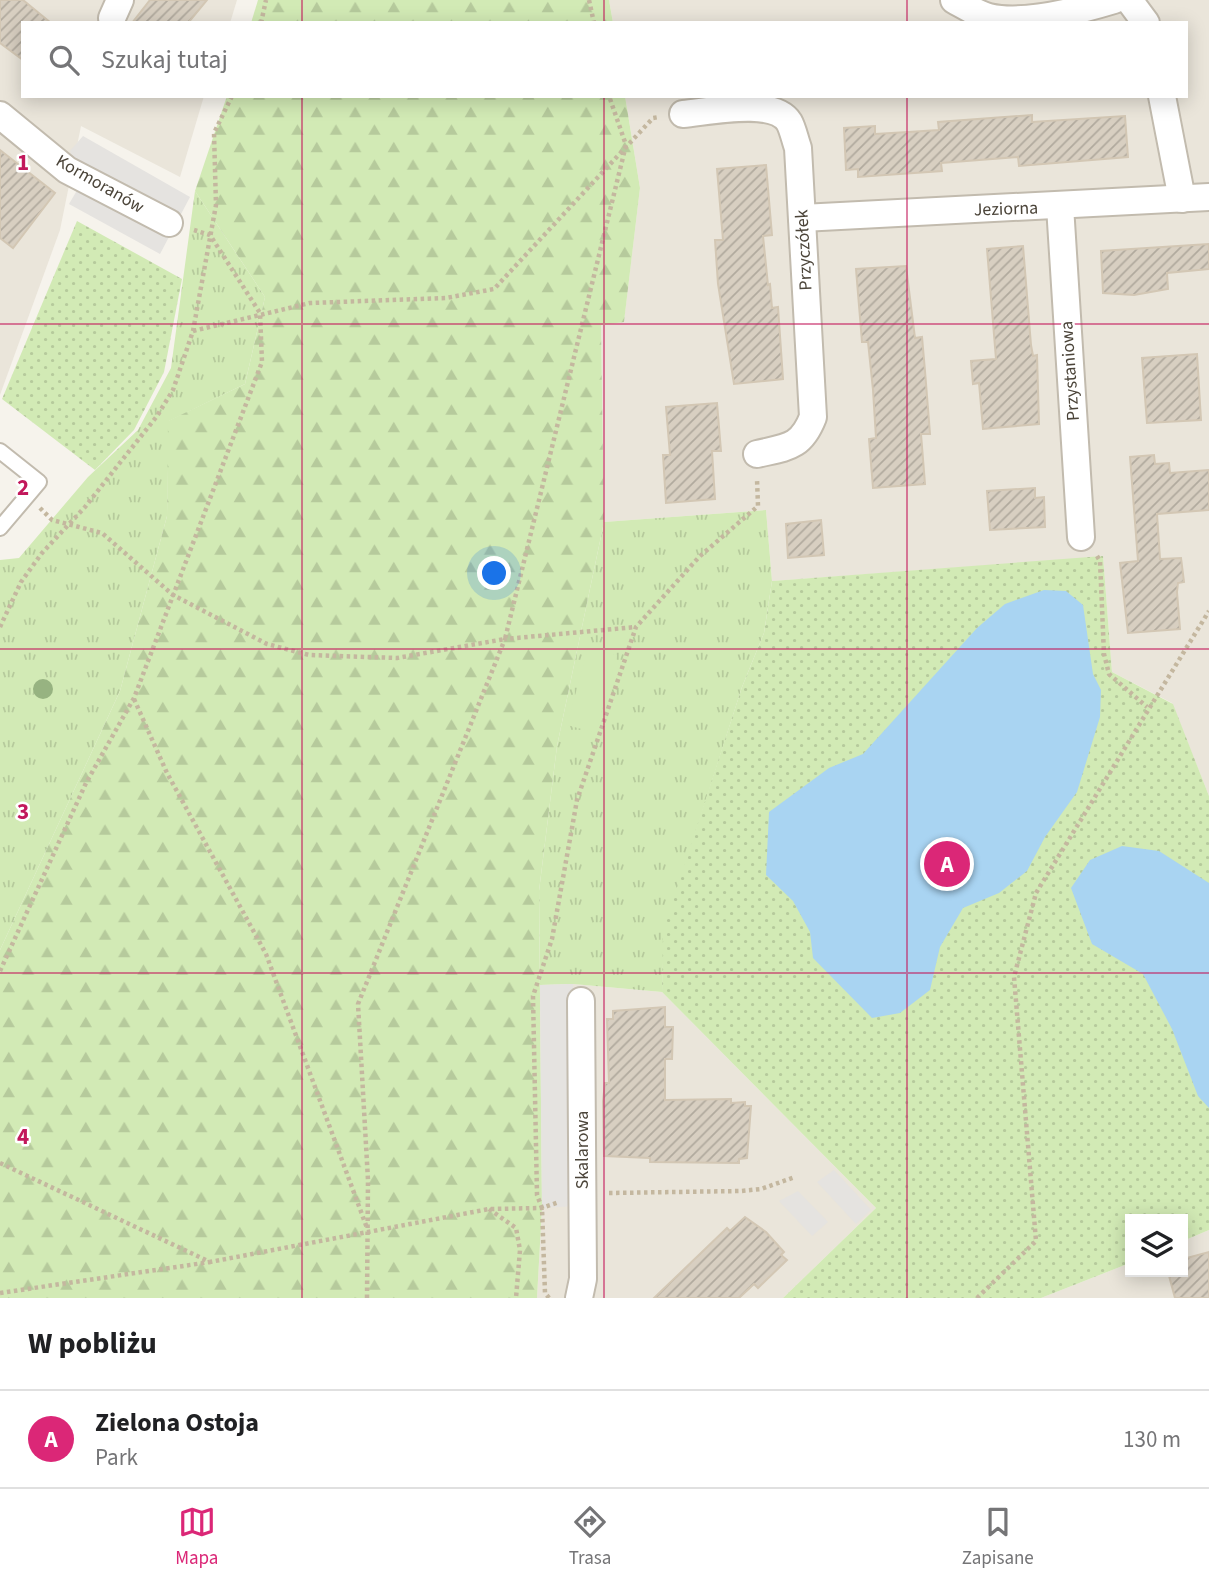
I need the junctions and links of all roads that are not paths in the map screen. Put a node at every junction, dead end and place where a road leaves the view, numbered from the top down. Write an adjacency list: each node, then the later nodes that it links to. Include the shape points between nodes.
1 (954, 0): 2 (street, via 989,17 1020,18)
2 (1114, 0)
3 (1129, 0): 4 (street)
4 (1145, 21)
5 (1162, 98): 9 (street)
6 (683, 114): 11 (street, Przyczółek, via 756,107 774,110 789,121 798,148)
7 (0, 115): 12 (street, Kormoranów, via 67,170)
8 (1209, 197): 9 (street, Jeziorna)
9 (1182, 199): 10 (street, Jeziorna)
10 (1060, 206): 11 (street, Jeziorna); 16 (street, Przystaniowa)
11 (802, 218): 14 (street, Przyczółek, via 813,417 806,436 791,446)
12 (169, 223)
13 (0, 451): 15 (lane, via 39,482)
14 (757, 454)
15 (0, 528)
16 (1081, 537)
17 (582, 1001): 18 (street, Skalarowa, via 583,1279)
18 (579, 1298)

